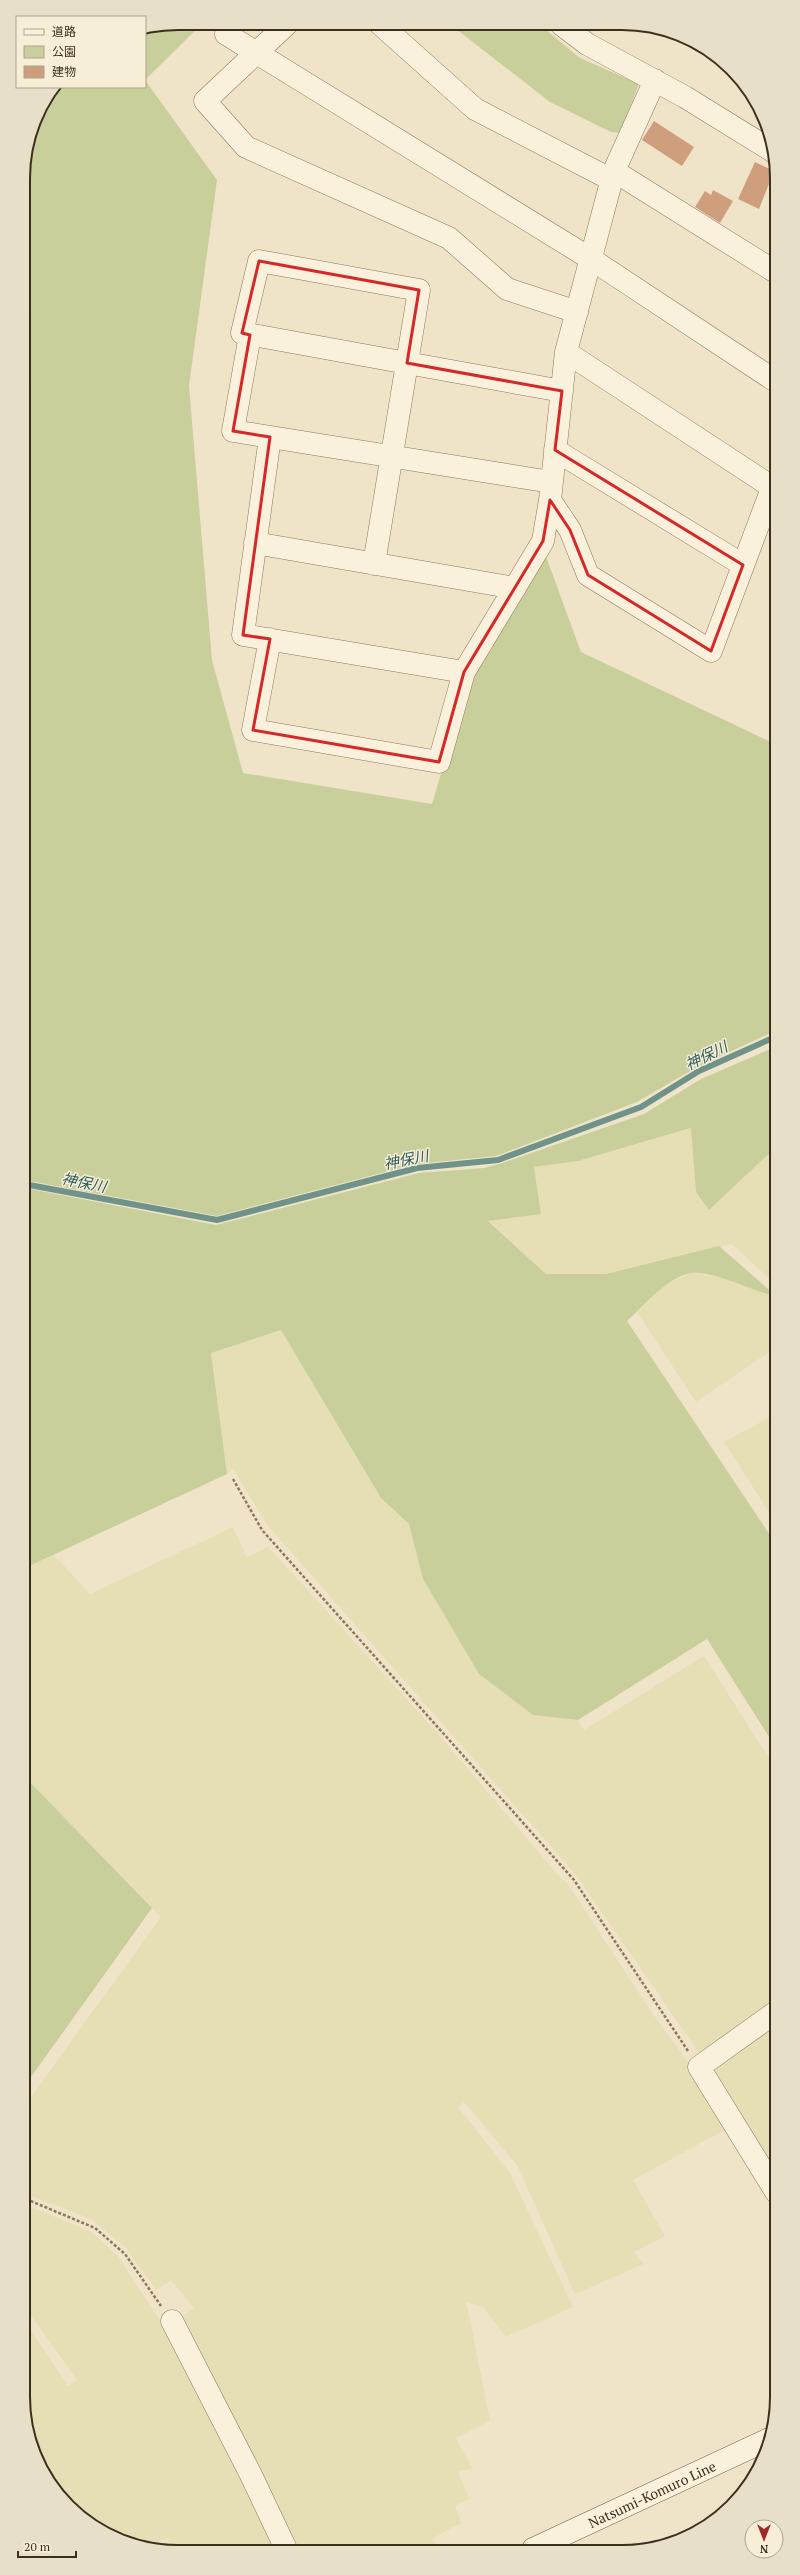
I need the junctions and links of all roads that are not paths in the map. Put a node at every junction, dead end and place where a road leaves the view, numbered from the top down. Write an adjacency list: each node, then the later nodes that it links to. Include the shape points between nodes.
1 (280, 30): 5 (street)
2 (387, 30): 8 (street, via 475,108)
3 (569, 30): 6 (street, via 587,44)
4 (226, 34): 5 (street)
5 (256, 52): 9 (street); 11 (street, via 205,100 246,148 449,238 507,289)
6 (655, 80): 7 (street); 8 (street)
7 (767, 148)
8 (613, 175): 9 (street); 10 (street)
9 (591, 259): 11 (street); 15 (street)
10 (770, 269)
11 (577, 312): 13 (street)
12 (250, 335): 14 (street); 14 (street, via 242,333 259,261 419,290); 17 (street, via 232,431)
13 (566, 352): 16 (street); 20 (street)
14 (407, 363): 16 (street); 19 (street)
15 (770, 377)
16 (562, 391): 18 (street)
17 (270, 437): 19 (street); 23 (street)
18 (555, 450): 21 (street); 25 (street)
19 (392, 457): 21 (street); 24 (street)
20 (770, 484)
21 (551, 491): 25 (street, via 588,575 711,651); 26 (street, via 543,541)
22 (770, 497): 25 (street)
23 (256, 544): 24 (street); 27 (street, via 244,635)
24 (374, 564): 26 (street)
25 (743, 565)
26 (515, 588): 28 (street)
27 (270, 639): 28 (street); 28 (street, via 253,730 431,761 439,762)
28 (464, 672)
29 (770, 2016): 30 (street, via 699,2067)
30 (770, 2182)
31 (172, 2321): 33 (street)
32 (763, 2441): 34 (street, Natsumi-Komuro Line)
33 (284, 2545)
34 (542, 2545)

